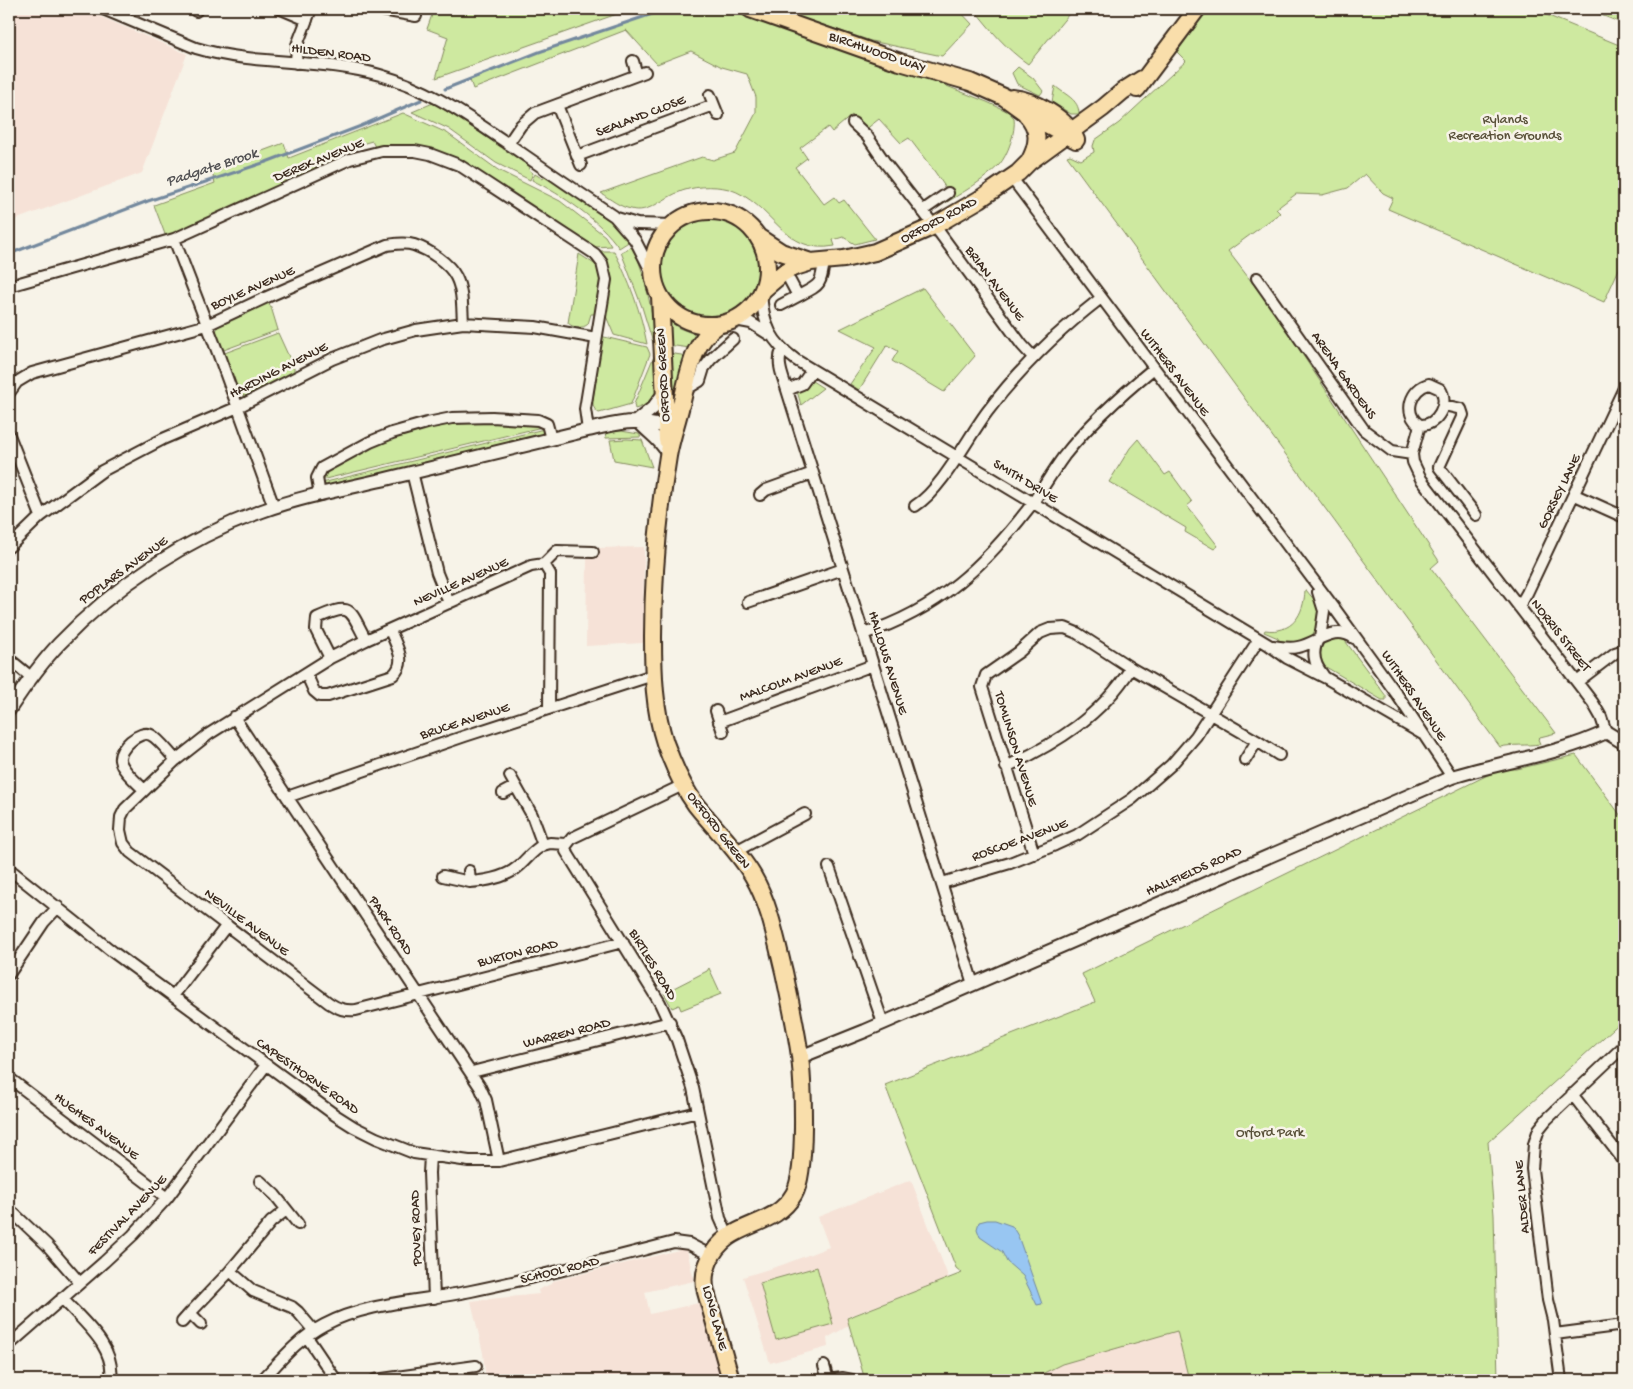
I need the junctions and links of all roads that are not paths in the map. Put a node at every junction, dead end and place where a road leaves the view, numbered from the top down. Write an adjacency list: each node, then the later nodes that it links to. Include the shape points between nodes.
1 (103, 9): 10 (street, HILDEN ROAD, via 210,52)
2 (281, 9): 8 (street)
3 (312, 9): 8 (street)
4 (376, 9): 7 (street)
5 (750, 9): 11 (main road, BIRCHWOOD WAY, via 900,62 970,82)
6 (1197, 9): 16 (main road, ORFORD ROAD, via 1142,79 1123,91)
7 (416, 16)
8 (307, 20): 10 (street, via 296,45)
9 (633, 61): 12 (street, via 641,73)
10 (296, 63): 17 (street, HILDEN ROAD, via 380,74 416,86)
11 (1004, 97): 13 (main road, BIRCHWOOD WAY); 16 (main road, BIRCHWOOD WAY, via 1023,100 1059,118)
12 (557, 105): 14 (street, SEALAND CLOSE, via 579,161 712,100); 17 (street, via 528,118)
13 (1026, 114): 16 (main road, BIRCHWOOD WAY); 18 (main road, BIRCHWOOD WAY, via 1037,134 1034,154)
14 (718, 115)
15 (854, 123): 20 (street, BRIAN AVENUE)
16 (1071, 136): 18 (main road, ORFORD ROAD, via 1037,166)
17 (508, 144): 21 (street, HILDEN ROAD)
18 (1019, 171): 23 (main road, ORFORD ROAD); 34 (street, WITHERS AVENUE)
19 (948, 193): 20 (street, ORFORD ROAD)
20 (922, 212): 23 (street, BRIAN AVENUE)
21 (614, 216): 22 (street, HILDEN ROAD, via 636,224); 27 (street, HILDEN ROAD, via 635,240)
22 (674, 225): 24 (main road, via 694,214 718,212 740,220); 27 (main road, via 657,248)
23 (934, 226): 26 (main road, ORFORD ROAD, via 875,252); 44 (street, BRIAN AVENUE)
24 (758, 237): 26 (main road, ORFORD ROAD, via 781,252); 31 (main road, via 767,263)
25 (174, 239): 30 (street, DEREK AVENUE); 38 (street); 41 (street, DEREK AVENUE, via 350,160 382,151 430,154 472,173 598,258 606,280)
26 (818, 262): 31 (main road, ORFORD ROAD, via 792,268); 33 (street, via 822,277 818,287)
27 (654, 277): 32 (main road)
28 (1257, 278): 60 (street, ARENA GARDENS, via 1364,430 1392,451)
29 (790, 281): 33 (street)
30 (9, 286)
31 (762, 292): 36 (main road, via 754,305); 40 (street, SMITH DRIVE, via 763,313)
32 (660, 296): 39 (main road, via 668,307 691,322); 50 (main road, ORFORD GREEN)
33 (798, 296): 35 (street)
34 (1101, 298): 44 (street); 45 (street, WITHERS AVENUE)
35 (781, 305)
36 (735, 320): 39 (main road); 40 (street, SMITH DRIVE, via 751,323)
37 (463, 323): 38 (street, BOYLE AVENUE, via 459,287 451,270 413,244 400,243 375,250); 41 (street, HARDING AVENUE, via 535,327); 53 (street, HARDING AVENUE, via 416,330 355,349)
38 (207, 325): 51 (street, BOYLE AVENUE, via 32,373 17,382); 53 (street)
39 (718, 325): 48 (main road, ORFORD GREEN, via 710,330 694,352)
40 (770, 335): 43 (street, SMITH DRIVE)
41 (596, 338): 57 (street, DEREK AVENUE, via 585,409)
42 (734, 339): 48 (street, ORFORD GREEN, via 711,359 700,381)
43 (782, 350): 46 (street, SMITH DRIVE); 49 (street, HALLOWS AVENUE, via 779,361)
44 (1033, 357): 62 (street, via 987,412)
45 (1154, 368): 68 (street, via 1096,420 1064,456); 78 (street, WITHERS AVENUE)
46 (812, 370): 49 (street, via 802,384); 62 (street, SMITH DRIVE)
47 (1624, 388): 67 (street, GORSEY LANE)
48 (685, 390): 54 (main road, ORFORD GREEN)
49 (787, 390): 64 (street, HALLOWS AVENUE)
50 (665, 392): 54 (main road, ORFORD GREEN); 55 (street)
51 (9, 393)
52 (1444, 405): 56 (street, via 1434,421); 56 (street, via 1440,389 1429,384 1419,388 1410,412); 71 (street, via 1461,409 1463,415 1439,467)
53 (238, 407): 70 (street); 72 (street, HARDING AVENUE, via 163,439 102,472)
54 (673, 419): 55 (street, POPLARS AVENUE); 61 (main road, ORFORD GREEN)
55 (639, 422): 57 (street, POPLARS AVENUE); 61 (street, via 662,443)
56 (1420, 425): 60 (street)
57 (588, 430): 59 (street, POPLARS AVENUE)
58 (9, 435): 72 (street)
59 (551, 439): 63 (street, POPLARS AVENUE); 65 (street, via 547,424 538,420 478,417 427,423 370,442 322,468 317,478)
60 (1412, 454): 81 (street, NORRIS STREET, via 1421,479)
61 (668, 455): 95 (main road, ORFORD GREEN, via 654,581)
62 (957, 457): 68 (street, SMITH DRIVE); 69 (street, via 930,493)
63 (412, 472): 65 (street, POPLARS AVENUE); 80 (street, via 437,574)
64 (813, 473): 66 (street); 77 (street, HALLOWS AVENUE)
65 (320, 495): 70 (street, POPLARS AVENUE)
66 (760, 495)
67 (1575, 495): 73 (street); 81 (street, GORSEY LANE)
68 (1033, 502): 83 (street, via 1006,538 960,583 906,617); 85 (street, SMITH DRIVE)
69 (915, 506)
70 (274, 507): 96 (street, POPLARS AVENUE, via 186,545 129,582 86,616)
71 (1476, 515)
72 (41, 516): 74 (street, HARDING AVENUE)
73 (1624, 517)
74 (9, 547)
75 (593, 552): 76 (street, NEVILLE AVENUE, via 557,551)
76 (544, 564): 80 (street, NEVILLE AVENUE, via 532,566); 101 (street, via 550,574)
77 (843, 569): 79 (street); 83 (street, HALLOWS AVENUE)
78 (1315, 584): 84 (street, WITHERS AVENUE, via 1324,611); 87 (street, WITHERS AVENUE)
79 (748, 602)
80 (449, 603): 82 (street, NEVILLE AVENUE)
81 (1519, 607): 98 (street, NORRIS STREET)
82 (390, 630): 86 (street, NEVILLE AVENUE); 94 (street, via 401,664 393,675 320,696 314,691)
83 (863, 634): 92 (street, HALLOWS AVENUE)
84 (1320, 638): 87 (street, SMITH DRIVE, via 1330,633 1341,633); 88 (street, SMITH DRIVE, via 1297,647); 97 (street, WITHERS AVENUE, via 1314,658)
85 (1259, 639): 88 (street, SMITH DRIVE); 104 (street, ROSCOE AVENUE)
86 (366, 640): 90 (street, NEVILLE AVENUE); 90 (street, via 352,614 345,609 317,618 316,630)
87 (1357, 640): 99 (street, WITHERS AVENUE)
88 (1271, 645): 97 (street, SMITH DRIVE, via 1287,658)
89 (1624, 650): 98 (street, via 1615,653)
90 (330, 658): 94 (street, NEVILLE AVENUE)
91 (9, 659): 96 (street)
92 (873, 665): 106 (street, MALCOLM AVENUE); 133 (street, HALLOWS AVENUE)
93 (1131, 668): 104 (street, TOMLINSON AVENUE); 115 (street, via 1093,714); 115 (street, TOMLINSON AVENUE, via 1077,633 1055,628 1040,633 990,672 982,686)
94 (306, 672): 105 (street, NEVILLE AVENUE)
95 (653, 675): 101 (street, BRUCE AVENUE); 118 (main road, ORFORD GREEN, via 664,740)
96 (31, 677): 102 (street, POPLARS AVENUE)
97 (1326, 678): 100 (street, SMITH DRIVE)
98 (1577, 682): 108 (street, NORRIS STREET, via 1601,717)
99 (1396, 693): 100 (street, via 1393,707); 109 (street, WITHERS AVENUE)
100 (1377, 708): 109 (street, SMITH DRIVE)
101 (549, 709): 122 (street, BRUCE AVENUE)
102 (9, 710)
103 (716, 711): 106 (street)
104 (1211, 714): 110 (street, TOMLINSON AVENUE); 127 (street, ROSCOE AVENUE, via 1176,760 1132,799 1077,835)
105 (234, 717): 113 (street, NEVILLE AVENUE); 122 (street, PARK ROAD)
106 (719, 722): 107 (street)
107 (723, 732)
108 (1606, 732): 111 (street); 117 (street, HALLFIELDS ROAD, via 1564,749)
109 (1424, 735): 117 (street, WITHERS AVENUE)
110 (1257, 741): 112 (street, TOMLINSON AVENUE); 114 (street)
111 (1624, 743)
112 (1279, 755)
113 (176, 760): 120 (street, NEVILLE AVENUE); 120 (street, via 152,735 145,733 121,751 119,759 122,766)
114 (1246, 760)
115 (1006, 767): 127 (street, TOMLINSON AVENUE)
116 (510, 776): 119 (street)
117 (1452, 777): 138 (street, HALLFIELDS ROAD)
118 (683, 785): 124 (street, via 572,838); 126 (main road, ORFORD GREEN, via 695,804)
119 (516, 786): 121 (street); 125 (street, via 532,815)
120 (144, 790): 135 (street, NEVILLE AVENUE, via 121,817 120,830 126,848)
121 (503, 793)
122 (286, 796): 139 (street, PARK ROAD)
123 (805, 814): 126 (street)
124 (566, 844): 125 (street); 136 (street, BIRTLES ROAD, via 566,851)
125 (542, 845): 132 (street, via 518,868)
126 (736, 851): 144 (main road, ORFORD GREEN, via 754,876 767,908)
127 (1034, 854): 133 (street, ROSCOE AVENUE)
128 (829, 867): 142 (street)
129 (9, 869): 134 (street, CAPESTHORNE ROAD)
130 (469, 871): 132 (street)
131 (443, 876): 132 (street)
132 (470, 882)
133 (942, 883): 138 (street, HALLOWS AVENUE)
134 (58, 907): 137 (street); 140 (street, CAPESTHORNE ROAD)
135 (226, 925): 139 (street, NEVILLE AVENUE, via 337,1008 356,1010); 140 (street)
136 (623, 942): 139 (street, BURTON ROAD); 141 (street, BIRTLES ROAD)
137 (9, 974)
138 (973, 984): 142 (street, HALLFIELDS ROAD)
139 (419, 993): 146 (street, PARK ROAD)
140 (173, 996): 145 (street, CAPESTHORNE ROAD)
141 (670, 1022): 146 (street, WARREN ROAD); 149 (street, BIRTLES ROAD, via 686,1065)
142 (883, 1023): 144 (street, HALLFIELDS ROAD)
143 (1624, 1046): 148 (street, ALDER LANE)
144 (800, 1057): 158 (main road, ORFORD GREEN, via 799,1184 781,1211)
145 (266, 1065): 150 (street, CAPESTHORNE ROAD, via 354,1127 398,1147); 154 (street, FESTIVAL AVENUE)
146 (472, 1072): 151 (street, PARK ROAD, via 486,1100)
147 (9, 1078): 154 (street, HUGHES AVENUE)
148 (1572, 1094): 152 (street); 169 (street, ALDER LANE, via 1539,1129 1532,1151)
149 (698, 1112): 151 (street, CAPESTHORNE ROAD); 158 (street, BIRTLES ROAD, via 720,1218)
150 (430, 1156): 151 (street, CAPESTHORNE ROAD); 163 (street, POVEY ROAD)
151 (499, 1161)
152 (1624, 1162)
153 (260, 1181): 156 (street)
154 (167, 1198): 161 (street, FESTIVAL AVENUE)
155 (9, 1209): 161 (street)
156 (286, 1210): 157 (street); 160 (street, via 271,1222)
157 (298, 1224)
158 (728, 1236): 159 (main road)
159 (712, 1256): 163 (street, SCHOOL ROAD, via 689,1244 674,1242 519,1281); 177 (main road, LONG LANE, via 705,1273 704,1287)
160 (230, 1271): 164 (street); 168 (street, via 253,1291 292,1307)
161 (80, 1283): 162 (street, FESTIVAL AVENUE)
162 (62, 1298): 170 (street, FESTIVAL AVENUE); 173 (street, via 105,1348 111,1367)
163 (434, 1298): 168 (street, SCHOOL ROAD, via 362,1311 336,1319)
164 (190, 1313): 165 (street); 166 (street)
165 (182, 1322)
166 (201, 1324)
167 (1624, 1325): 169 (street)
168 (310, 1334): 174 (street, SCHOOL ROAD); 175 (street)
169 (1555, 1334): 180 (street, ALDER LANE)
170 (9, 1345)
171 (476, 1366): 176 (street)
172 (824, 1366): 178 (street)
173 (110, 1380)
174 (262, 1380)
175 (336, 1380)
176 (375, 1380)
177 (731, 1380)
178 (827, 1380): 179 (street)
179 (853, 1380)
180 (1561, 1380)

